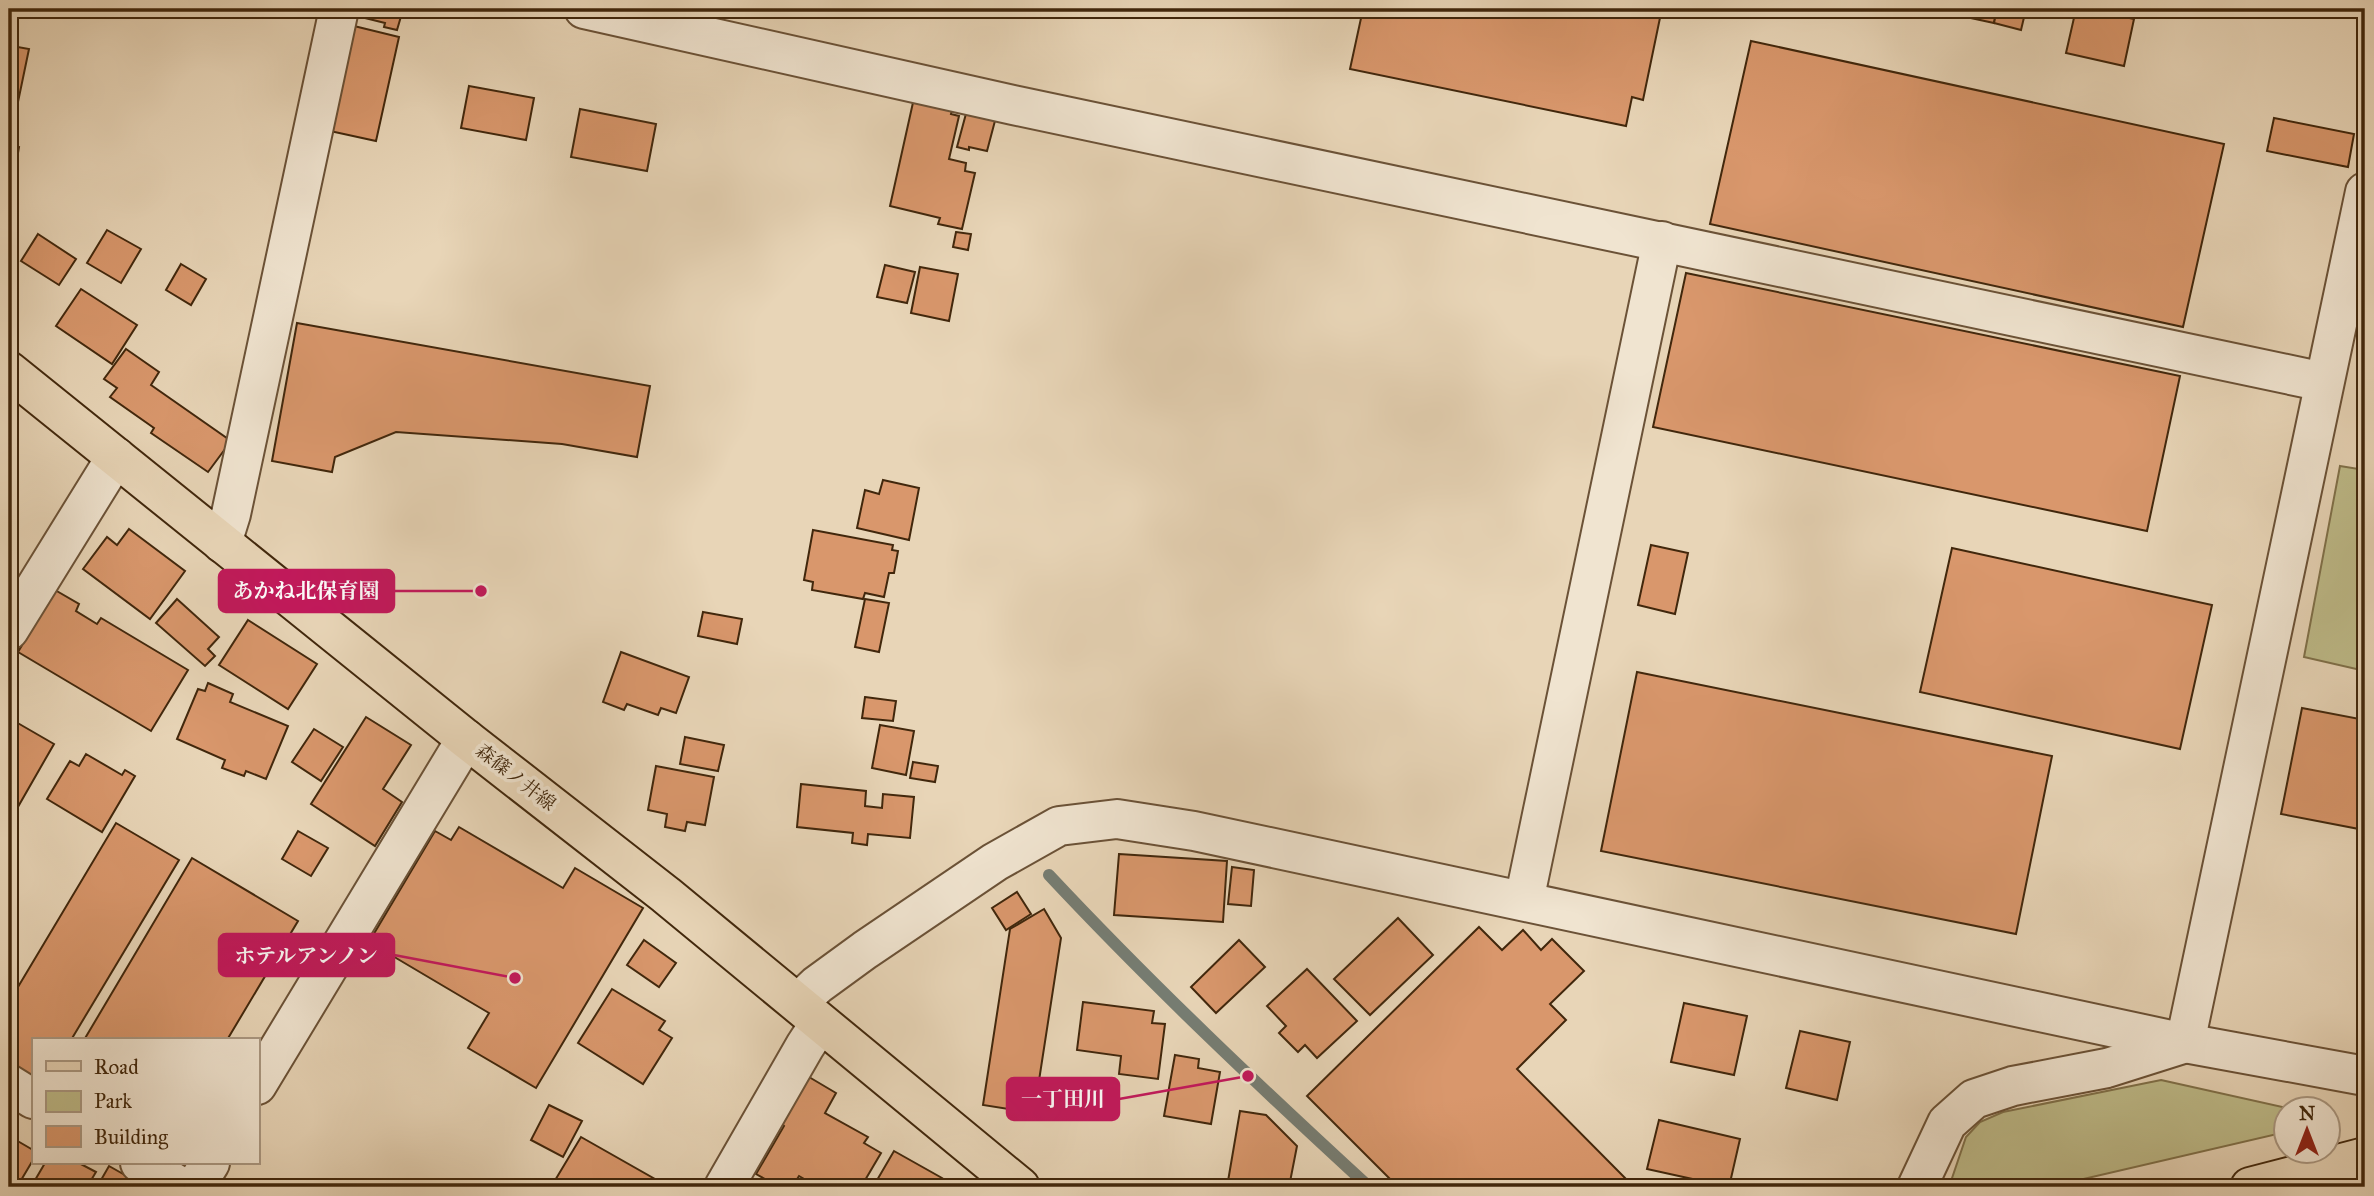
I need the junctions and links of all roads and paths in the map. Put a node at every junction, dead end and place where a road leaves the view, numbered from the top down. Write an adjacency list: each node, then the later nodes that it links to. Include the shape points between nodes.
1 (339, 9): 8 (street)
2 (584, 9): 4 (street, via 1026,108)
3 (2365, 192): 6 (street)
4 (1662, 241): 6 (street); 11 (street)
5 (9, 371): 7 (main road, 森篠ノ井線)
6 (2324, 382): 13 (street)
7 (116, 457): 8 (main road, 森篠ノ井線); 9 (street)
8 (222, 543): 10 (main road, 森篠ノ井線)
9 (9, 630)
10 (466, 739): 12 (main road, 森篠ノ井線); 15 (street)
11 (1524, 901): 12 (street, via 1117,818 1059,826 995,862 817,985); 13 (street)
12 (809, 1013): 21 (main road, 森篠ノ井線); 24 (street, via 805,1046)
13 (2185, 1043): 14 (street); 25 (street, via 2107,1068 1974,1098 1947,1123)
14 (2365, 1076)
15 (259, 1082)
16 (9, 1084): 17 (street)
17 (32, 1098)
18 (2365, 1157): 26 (main road)
19 (142, 1164): 22 (street)
20 (209, 1164): 23 (street)
21 (1015, 1185)
22 (181, 1187)
23 (195, 1187)
24 (724, 1187)
25 (1917, 1187)
26 (2250, 1187)

